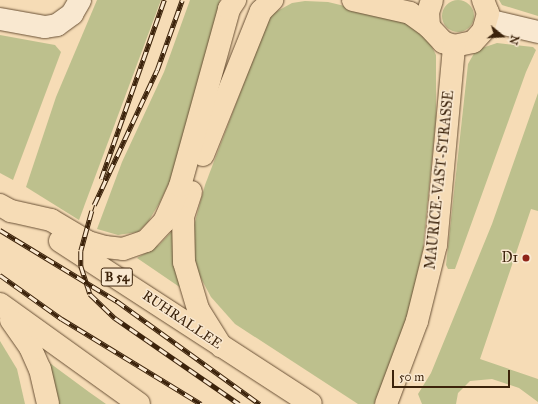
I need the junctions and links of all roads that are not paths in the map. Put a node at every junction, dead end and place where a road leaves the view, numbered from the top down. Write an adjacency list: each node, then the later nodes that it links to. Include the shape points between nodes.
1 (80, 0): 7 (street, via 72,14 56,25 45,27)
2 (235, 0): 11 (main road, via 225,22 207,96 180,186 172,209 154,234 133,247 105,247 88,242 51,220)
3 (272, 0): 13 (main road, via 261,11 201,160 183,217 182,241 187,279 205,323)
4 (353, 0): 8 (main road, via 410,13)
5 (432, 0): 8 (main road, via 428,12)
6 (485, 10): 9 (street); 10 (main road, via 483,31 473,42)
7 (0, 19)
8 (429, 27): 10 (main road, via 443,42)
9 (538, 32)
10 (454, 46): 17 (main road, MAURICE-VAST-STRASSE, via 436,245 417,322)
11 (6, 208): 13 (main road, RUHRALLEE / B 54, via 67,244)
12 (0, 306): 14 (main road, via 30,347 40,369); 15 (main road)
13 (221, 346): 16 (main road, RUHRALLEE / B 54)
14 (48, 404)
15 (139, 404)
16 (311, 404)
17 (386, 404)

